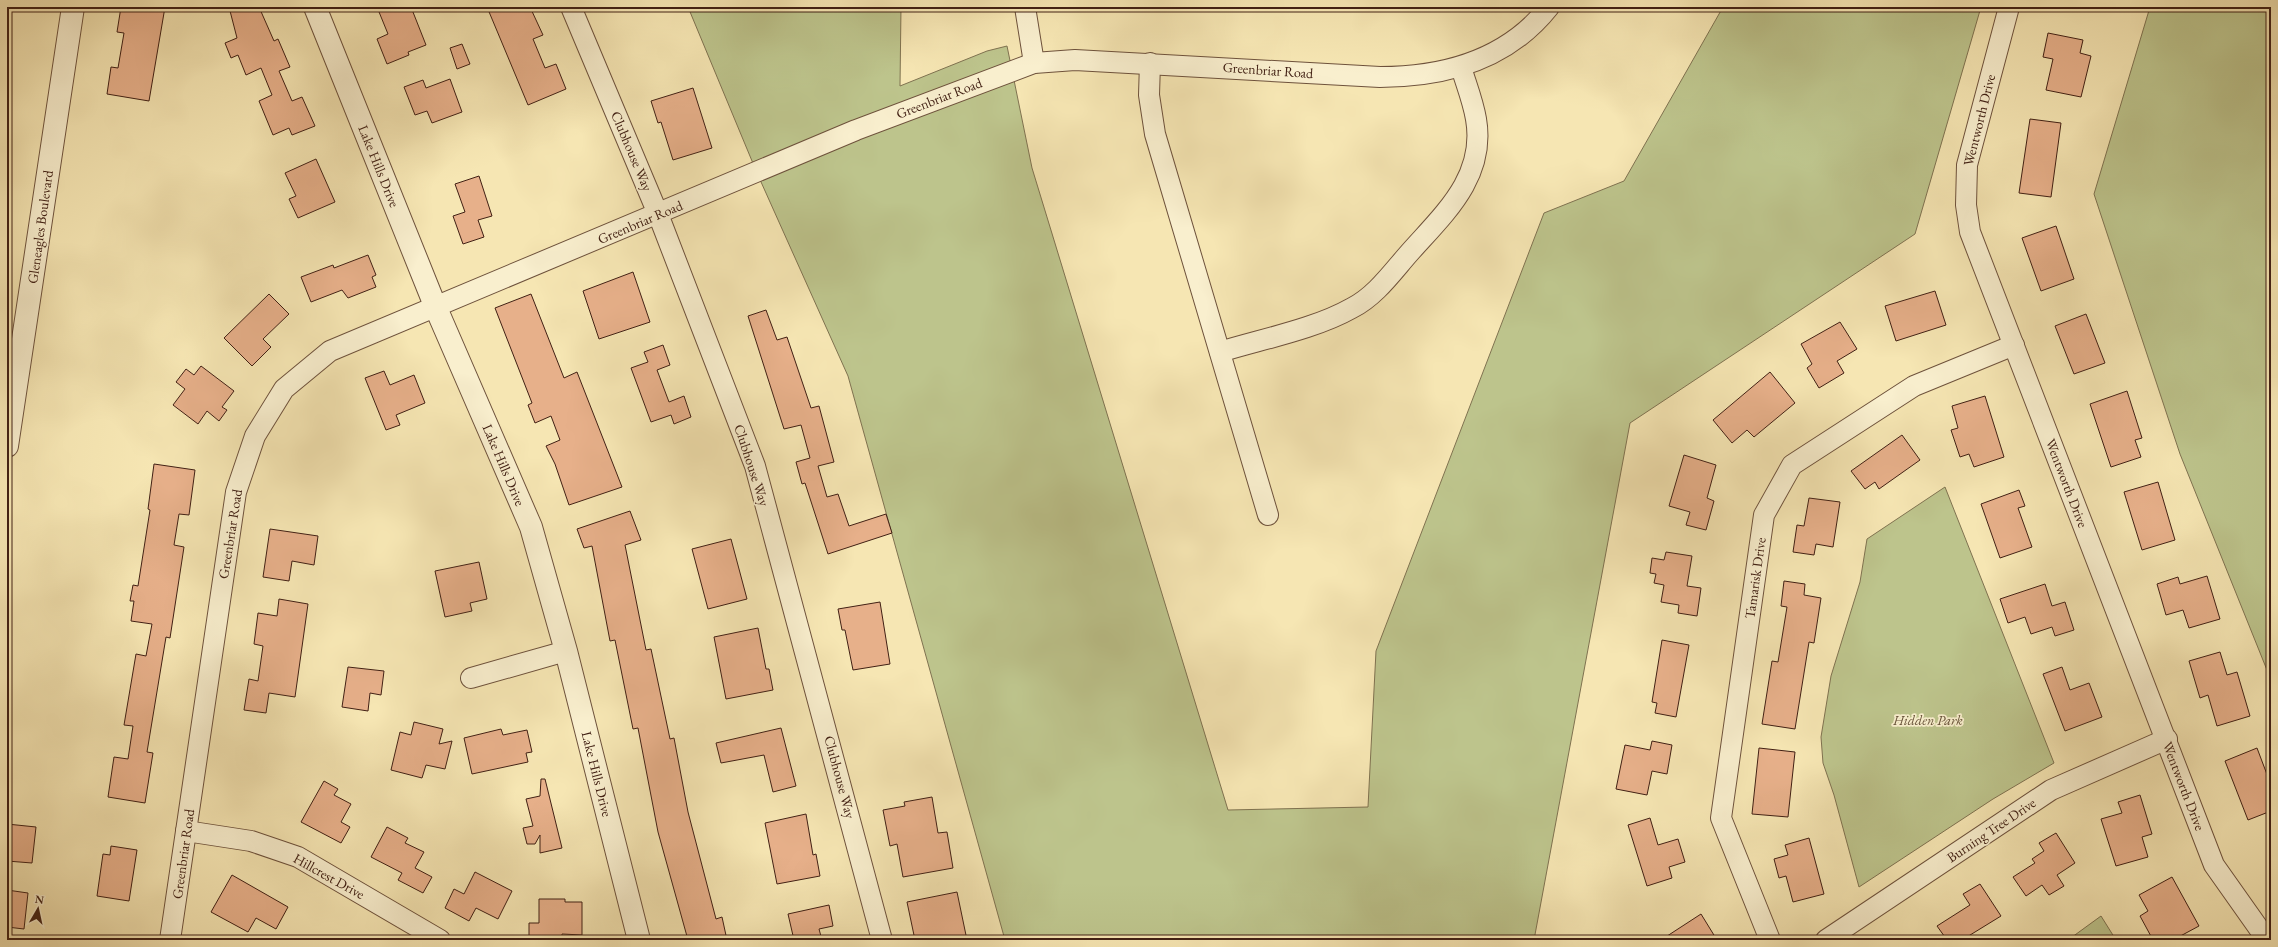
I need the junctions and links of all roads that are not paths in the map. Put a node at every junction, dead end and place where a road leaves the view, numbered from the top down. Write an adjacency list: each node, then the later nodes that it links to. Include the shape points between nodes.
1 (72, 7): 14 (street, Gleneagles Boulevard)
2 (315, 7): 11 (street, Lake Hills Drive)
3 (571, 7): 10 (street, Clubhouse Way)
4 (1025, 7): 7 (street)
5 (1549, 7): 9 (street, Greenbriar Road, via 1527,31 1505,48 1483,60)
6 (2008, 7): 12 (street, Wentworth Drive, via 1967,165 1966,205 1970,232)
7 (1034, 63): 8 (street, Greenbriar Road, via 1075,60); 10 (street, Greenbriar Road, via 856,130)
8 (1150, 63): 9 (street, Greenbriar Road, via 1380,77 1421,76); 13 (street, via 1149,95 1155,134)
9 (1461, 67): 13 (street, via 1476,120 1477,146 1469,178 1450,208 1375,290 1354,307 1324,320)
10 (658, 214): 11 (street, Greenbriar Road); 23 (street, Clubhouse Way, via 755,466)
11 (436, 308): 16 (street, Lake Hills Drive, via 531,528); 19 (street, Greenbriar Road, via 330,350 284,389 255,436 236,492)
12 (2014, 345): 18 (street, Wentworth Drive); 24 (street, Tamarisk Drive, via 1914,386 1792,465 1764,515 1721,818)
13 (1220, 352): 15 (street)
14 (7, 446)
15 (1268, 515)
16 (566, 650): 17 (street); 22 (street, Lake Hills Drive)
17 (471, 678)
18 (2166, 739): 25 (street, Burning Tree Drive, via 2051,790); 26 (street, Wentworth Drive, via 2214,865)
19 (186, 831): 20 (street, Greenbriar Road); 21 (street, Hillcrest Drive, via 251,841 298,857)
20 (170, 940)
21 (440, 940)
22 (640, 940)
23 (882, 940)
24 (1770, 940)
25 (1826, 940)
26 (2266, 940)

